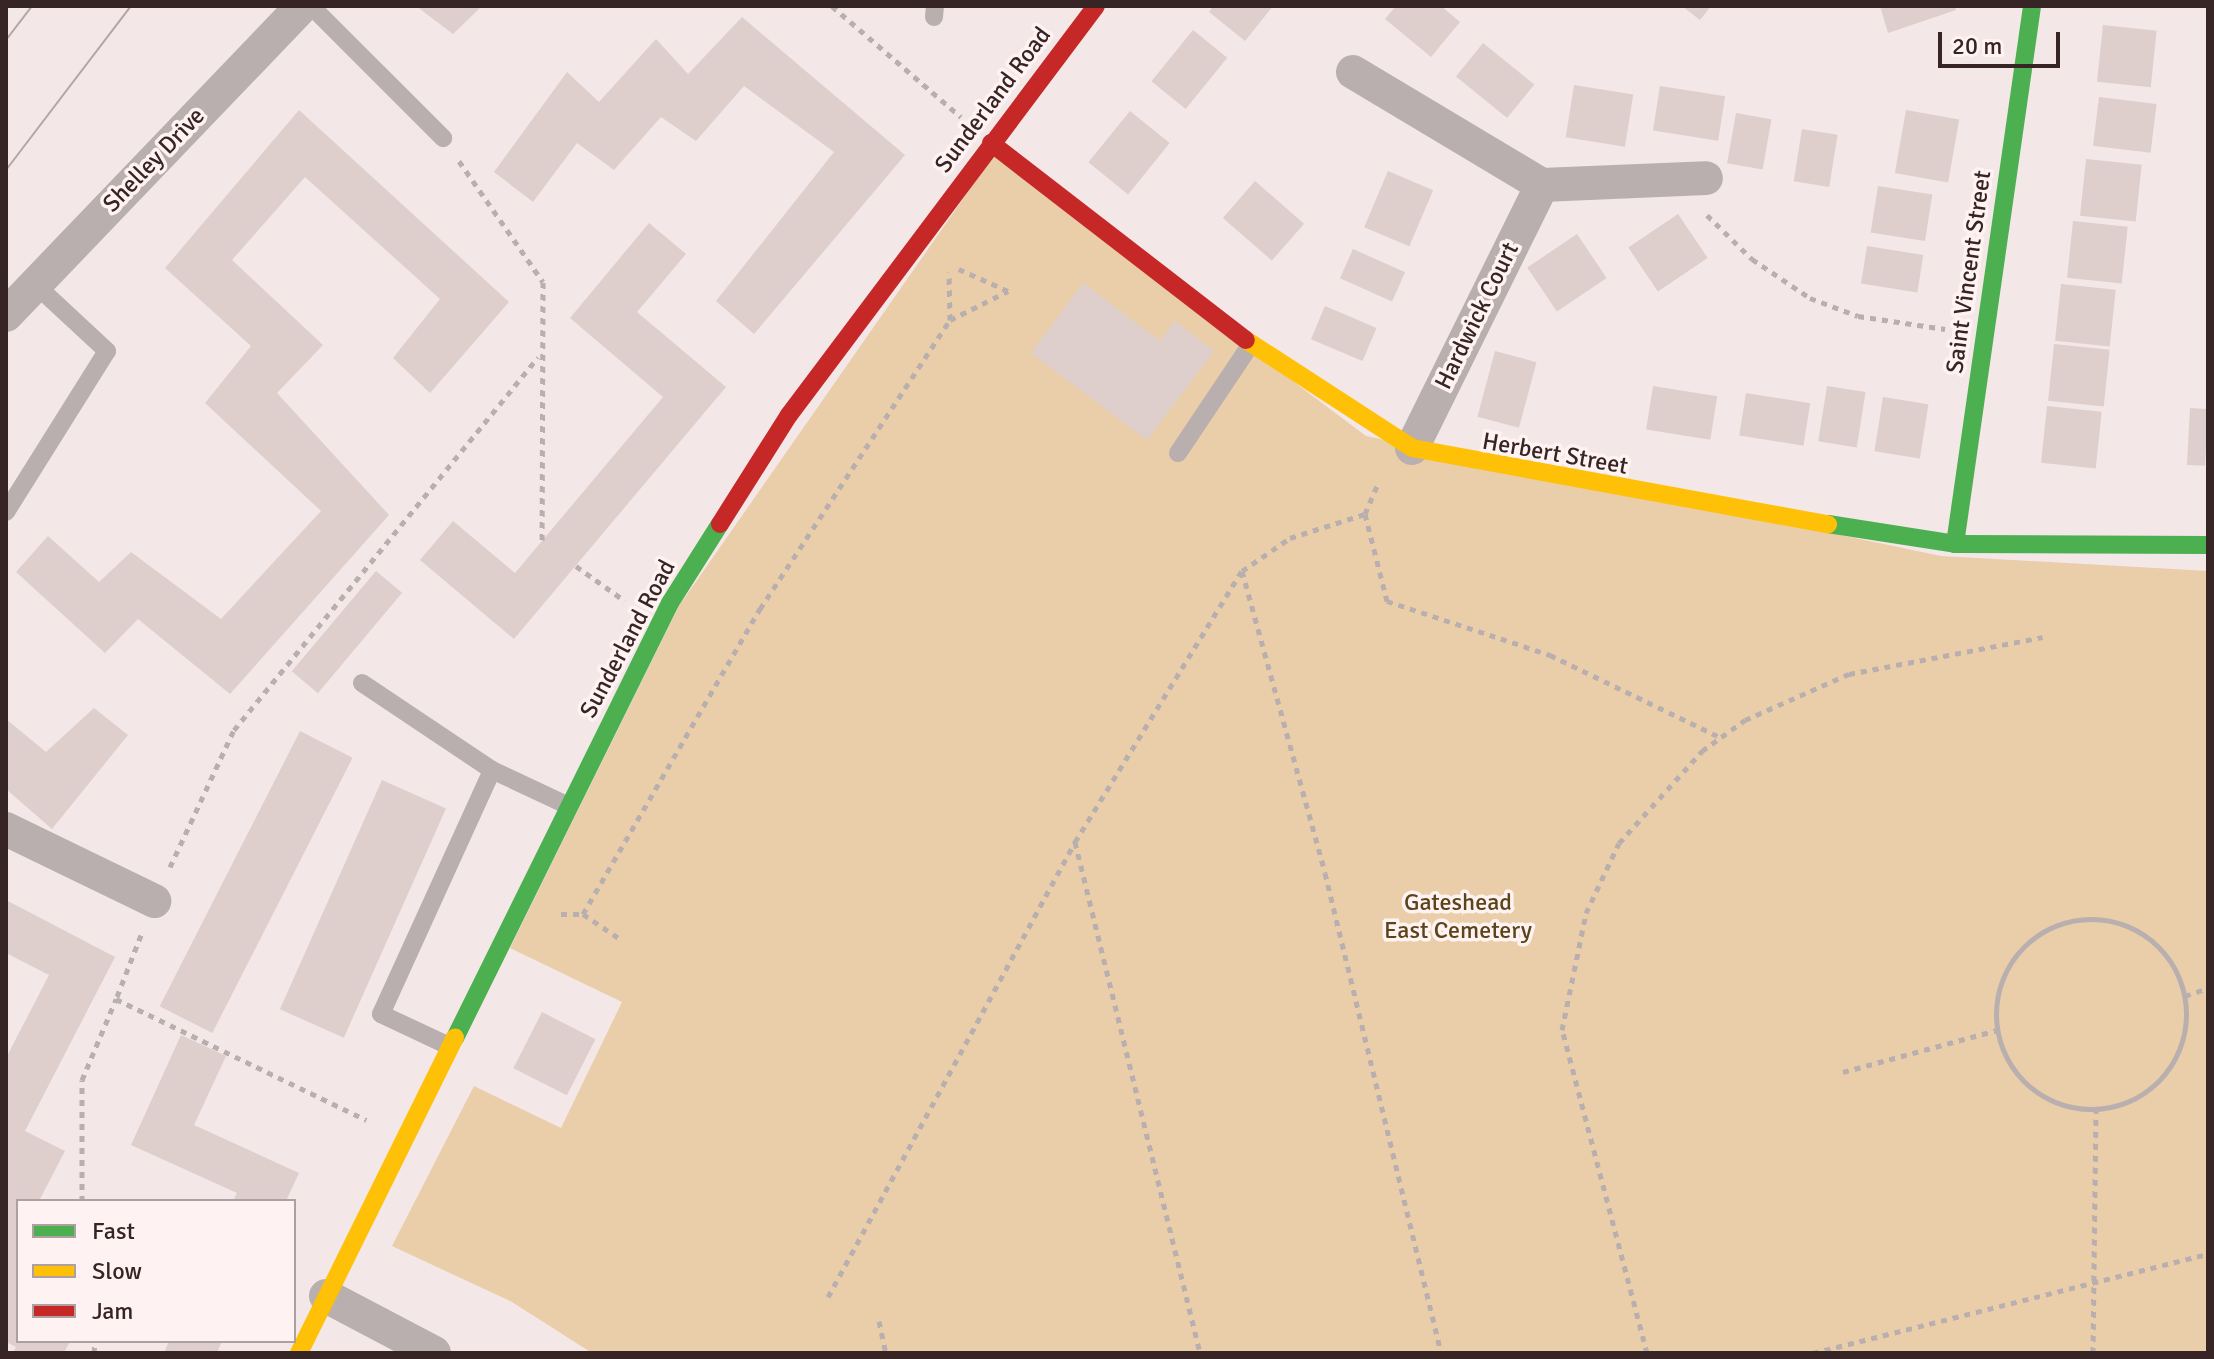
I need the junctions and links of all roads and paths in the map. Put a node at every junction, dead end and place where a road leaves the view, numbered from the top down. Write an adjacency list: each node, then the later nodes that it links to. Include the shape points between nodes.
1 (302, 6): 13 (street, Shelley Drive)
2 (311, 6): 7 (lane)
3 (832, 6): 8 (path)
4 (1096, 6): 8 (street, Sunderland Road)
5 (2032, 6): 16 (street, Saint Vincent Street)
6 (1353, 72): 10 (street)
7 (443, 138): 18 (path, via 543,282)
8 (991, 143): 17 (street, Herbert Street); 29 (street, Sunderland Road, via 789,415)
9 (1706, 178): 10 (street); 16 (path, via 1707,218 1810,298 1858,316)
10 (1542, 185): 19 (street, Hardwick Court)
11 (943, 259): 12 (path)
12 (949, 265): 15 (path); 15 (path, via 1008,291)
13 (35, 284): 14 (street, Shelley Drive); 22 (lane, via 107,351)
14 (6, 315)
15 (950, 320): 39 (path, via 760,609)
16 (1984, 335): 25 (street, Saint Vincent Street)
17 (1251, 344): 19 (street, Herbert Street); 20 (lane)
18 (538, 357): 24 (path); 37 (path, via 234,730)
19 (1412, 448): 25 (street, Herbert Street, via 1579,484)
20 (1178, 453)
21 (1378, 483): 23 (path)
22 (6, 512)
23 (1365, 514): 28 (path, via 1290,538); 32 (path, via 1387,601 1550,655)
24 (542, 541)
25 (1955, 544): 26 (street, Herbert Street)
26 (2208, 545)
27 (576, 566): 29 (path)
28 (1242, 571): 36 (path); 59 (path, via 1325,873)
29 (662, 620): 34 (street, Sunderland Road)
30 (2043, 637): 32 (path, via 1849,674)
31 (362, 683): 33 (lane)
32 (1720, 737): 60 (path, via 1619,843 1586,913 1562,1030)
33 (492, 770): 34 (lane); 45 (lane, via 381,1014)
34 (569, 806): 38 (street, Sunderland Road)
35 (6, 829): 37 (street)
36 (1075, 842): 53 (path); 58 (path)
37 (154, 901): 43 (path)
38 (516, 912): 39 (path); 45 (street, Sunderland Road)
39 (583, 914): 40 (path)
40 (620, 939)
41 (2208, 988): 42 (path)
42 (2185, 996): 44 (path, via 2169,957 2134,927 2099,917 2056,923 2023,944 2002,975); 47 (path, via 2183,1041 2169,1070 2145,1093)
43 (116, 999): 48 (path); 49 (path, via 82,1080)
44 (1998, 1030): 46 (path); 47 (path, via 2004,1056 2029,1088)
45 (449, 1046): 48 (street, Sunderland Road)
46 (1843, 1072)
47 (2096, 1110): 51 (path)
48 (403, 1138): 52 (street, Sunderland Road)
49 (82, 1199)
50 (2208, 1254): 51 (path)
51 (2091, 1283): 61 (path); 62 (path)
52 (326, 1296): 55 (street, Sunderland Road); 56 (street)
53 (828, 1297)
54 (879, 1321): 57 (path)
55 (299, 1353)
56 (434, 1353)
57 (886, 1353)
58 (1200, 1353)
59 (1441, 1353)
60 (1647, 1353)
61 (1813, 1353)
62 (2093, 1353)

